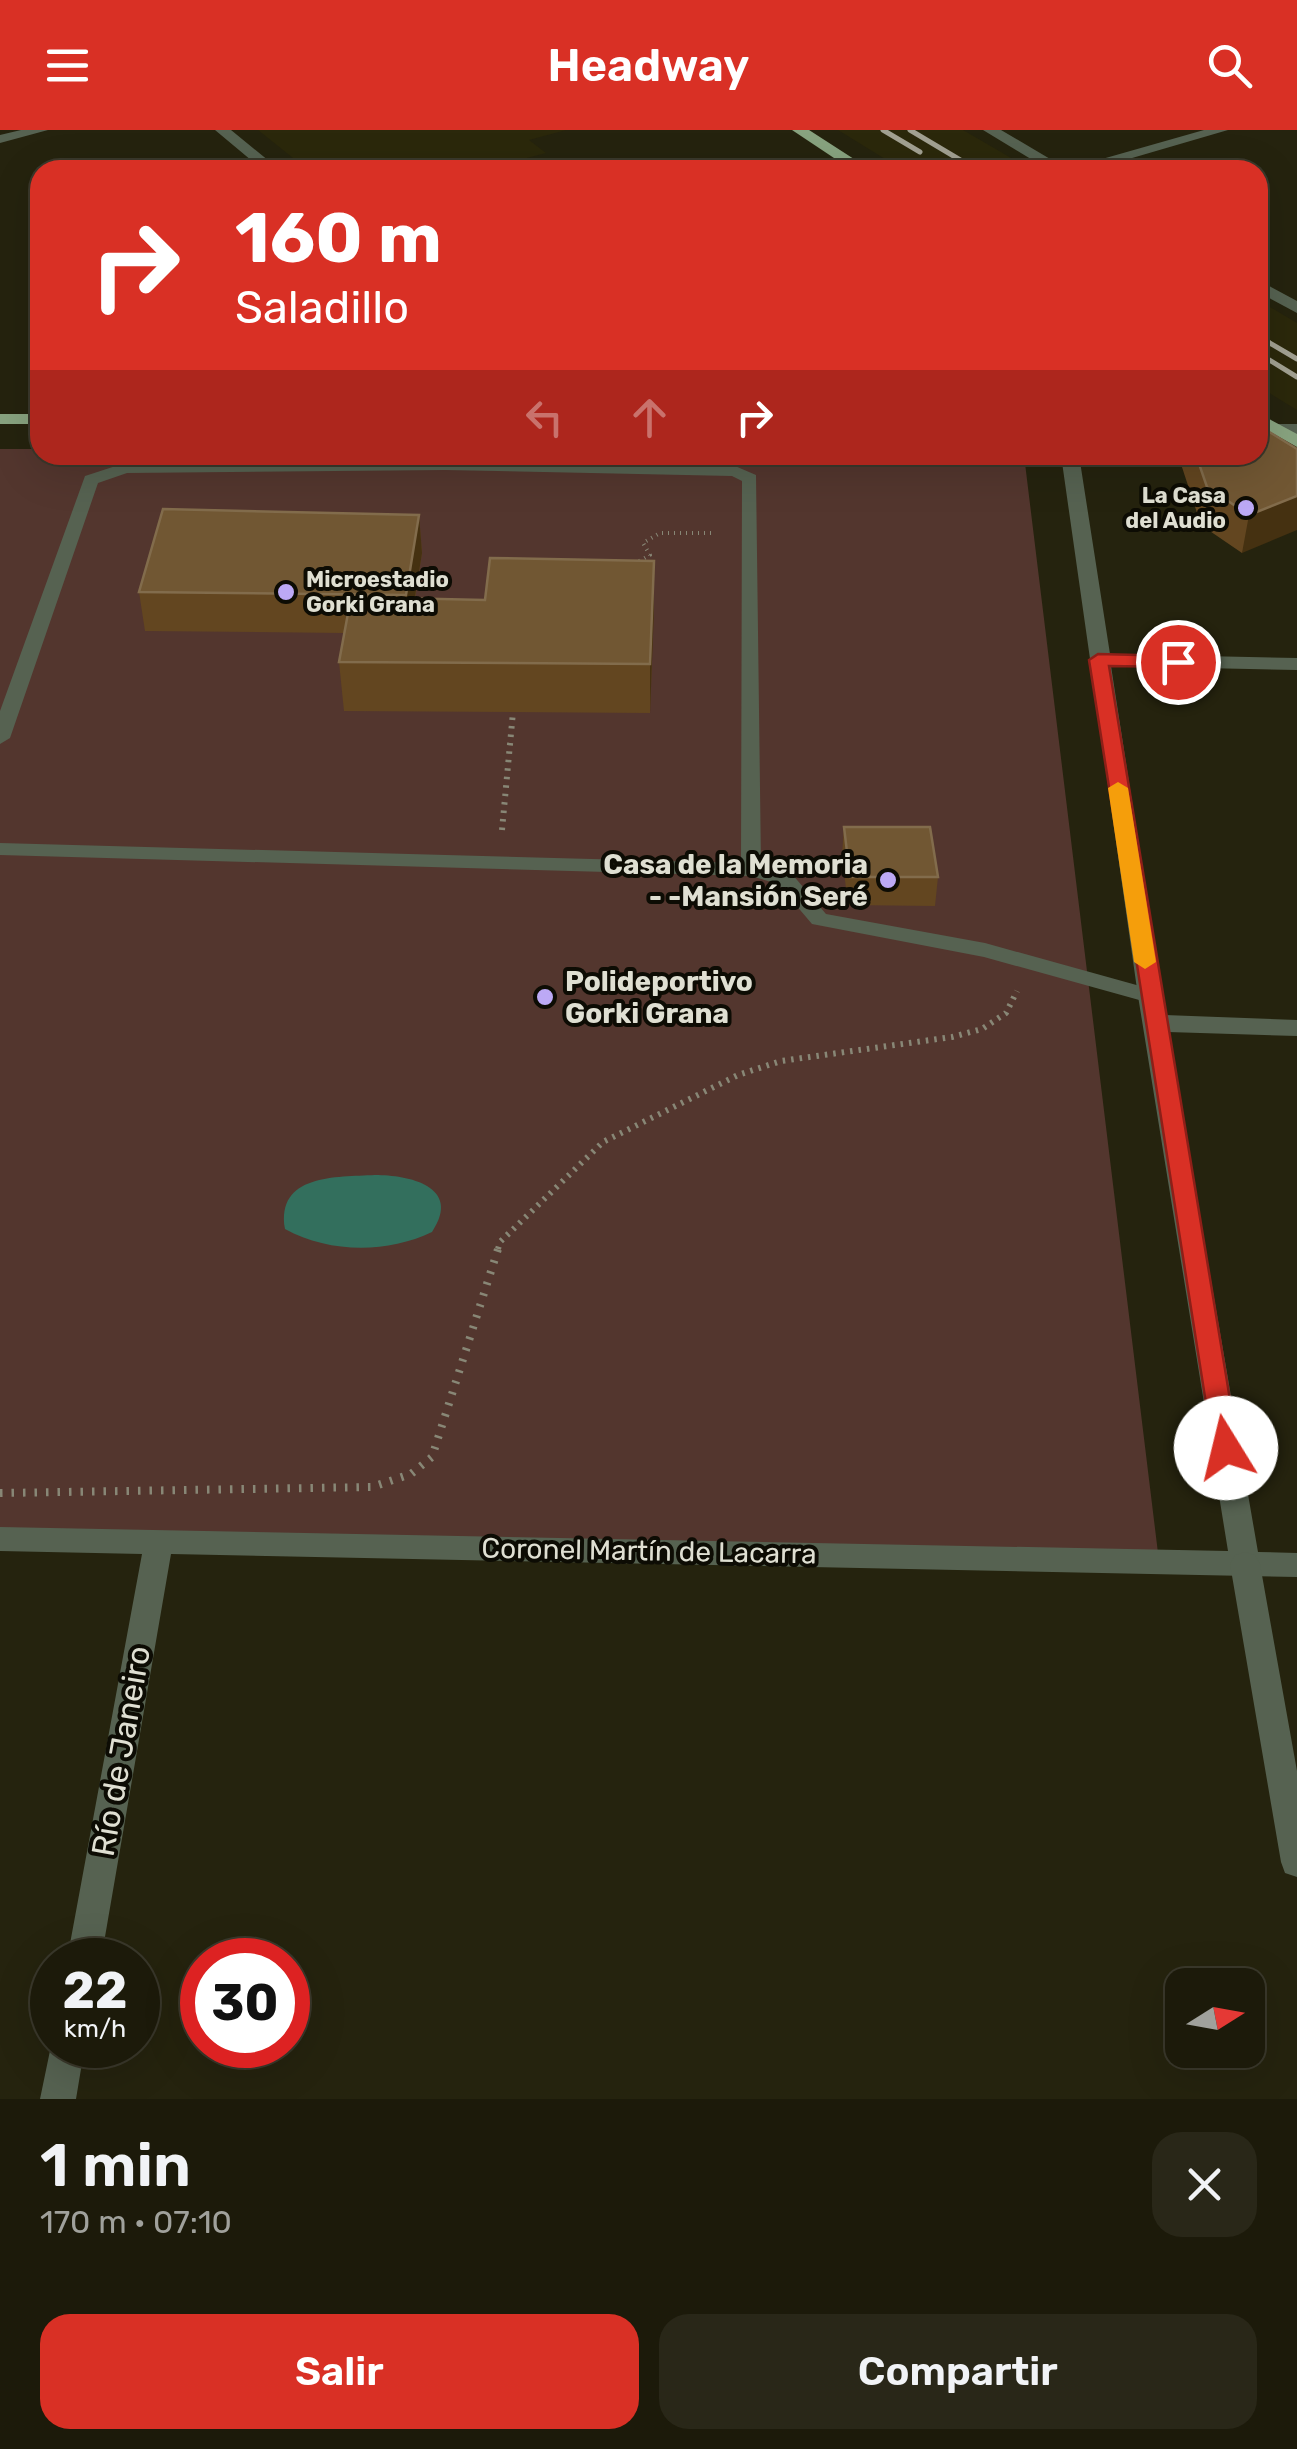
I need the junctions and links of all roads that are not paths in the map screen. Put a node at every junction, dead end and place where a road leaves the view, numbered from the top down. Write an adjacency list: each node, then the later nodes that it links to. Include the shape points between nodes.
1 (41, 130): 6 (street)
2 (222, 130): 7 (street)
3 (799, 130): 8 (main road)
4 (990, 130): 9 (street)
5 (1221, 130): 10 (street)
6 (0, 139)
7 (260, 160)
8 (847, 160)
9 (1042, 160)
10 (1111, 160)
11 (1268, 291): 12 (street)
12 (1297, 308)
13 (0, 419): 14 (main road)
14 (30, 419)
15 (1268, 429): 17 (street)
16 (1268, 429): 18 (main road)
17 (1297, 429)
18 (1297, 442)
19 (1071, 465): 20 (street)
20 (1098, 660): 21 (street); 25 (street)
21 (1297, 664)
22 (0, 738): 24 (lane, via 91,480 126,468 736,471 750,479)
23 (0, 849): 24 (lane)
24 (751, 870): 25 (lane, via 785,879 819,918 949,942)
25 (1150, 996): 26 (street)
26 (1155, 1023): 27 (street); 30 (street)
27 (1297, 1028)
28 (0, 1539): 29 (street, Coronel Martín de Lacarra)
29 (159, 1541): 30 (street, Coronel Martín de Lacarra); 33 (street, Río de Janeiro)
30 (1245, 1564): 31 (street, Coronel Martín de Lacarra); 32 (street)
31 (1297, 1565)
32 (1297, 1862)
33 (88, 1938)
34 (64, 2068): 35 (street)
35 (58, 2099)

